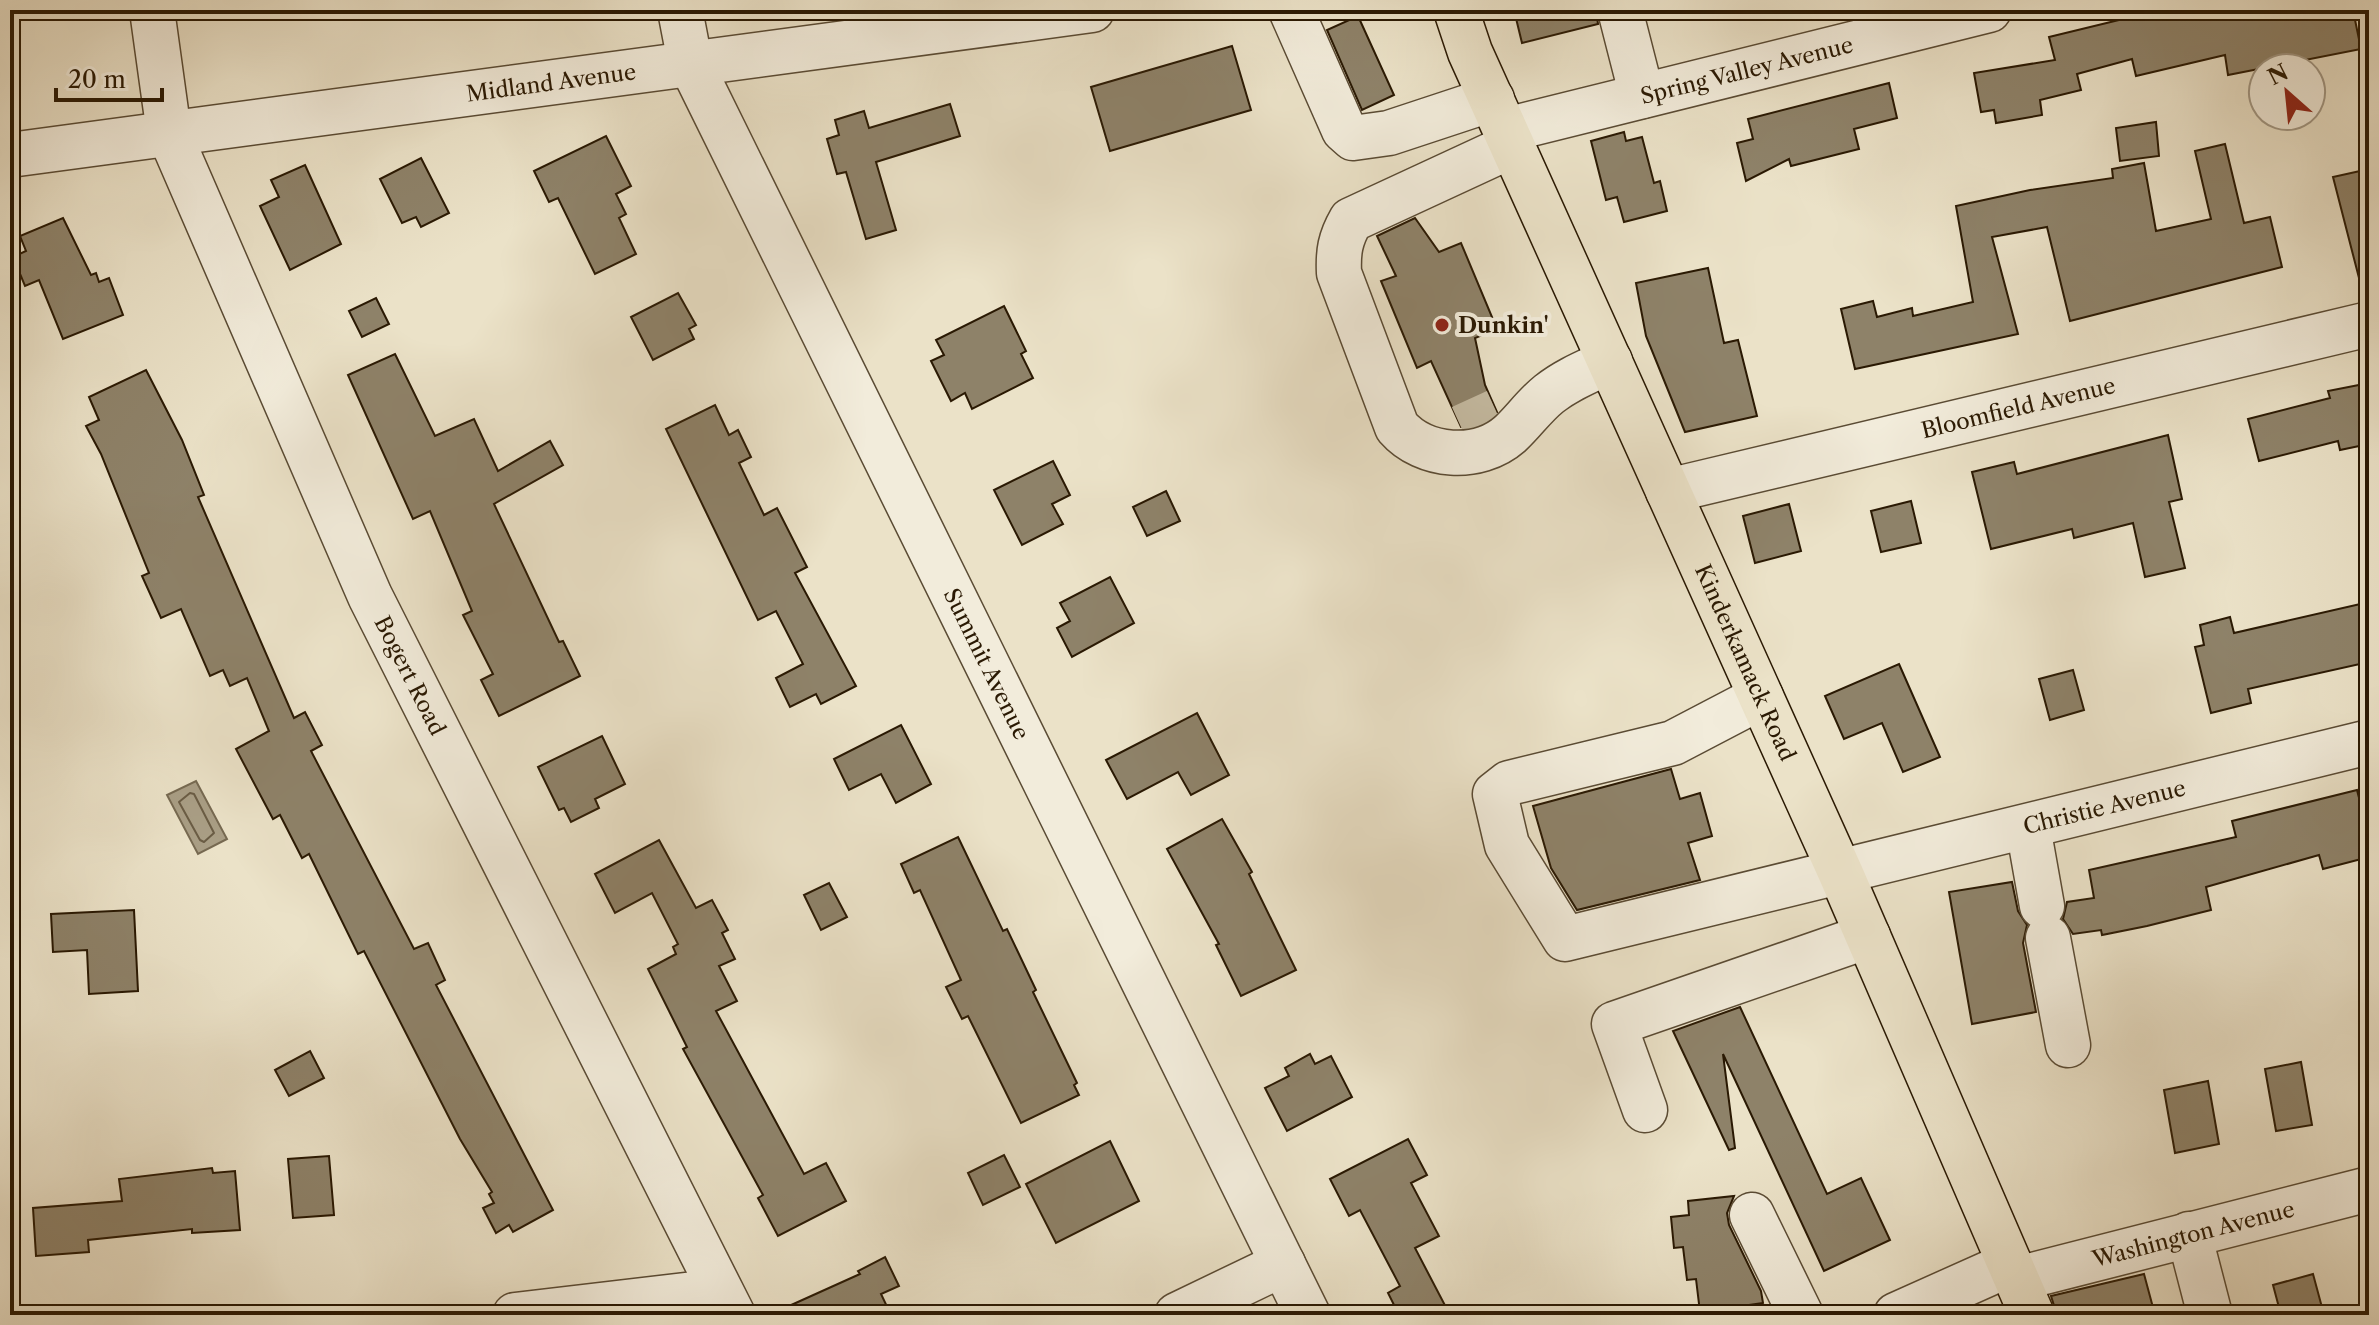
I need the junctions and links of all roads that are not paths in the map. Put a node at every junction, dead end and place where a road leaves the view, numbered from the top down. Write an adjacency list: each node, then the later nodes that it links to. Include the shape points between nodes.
1 (152, 10): 11 (street, Bogert Road)
2 (680, 10): 8 (street, Summit Avenue)
3 (1092, 10): 8 (street, Midland Avenue)
4 (1291, 10): 10 (street, via 1344,130 1353,138)
5 (1456, 10): 10 (main road, Kinderkamack Road)
6 (1620, 10): 9 (street)
7 (1989, 10): 9 (street, Spring Valley Avenue)
8 (690, 62): 11 (street, Midland Avenue); 28 (street, Summit Avenue)
9 (1642, 96): 10 (street, Spring Valley Avenue)
10 (1503, 125): 14 (main road, Kinderkamack Road); 16 (street, via 1351,220 1338,250 1342,287)
11 (169, 133): 12 (street, Midland Avenue); 30 (street, Bogert Road, via 370,596)
12 (10, 155)
13 (2369, 324): 17 (street, Bloomfield Avenue)
14 (1610, 361): 15 (street); 17 (main road, Kinderkamack Road)
15 (1564, 383): 16 (street, via 1478,419 1425,434); 16 (street, via 1508,436 1471,451 1426,450)
16 (1397, 427)
17 (1668, 491): 18 (main road, Kinderkamack Road)
18 (1761, 697): 21 (main road, Kinderkamack Road); 21 (street, Christie Avenue, via 1673,743 1509,783 1495,794 1507,845 1565,939)
19 (2369, 742): 20 (street, Christie Avenue)
20 (2028, 827): 21 (street, Christie Avenue); 23 (street)
21 (1841, 874): 22 (main road, Kinderkamack Road)
22 (1868, 936): 24 (street, via 1614,1024); 29 (main road, Kinderkamack Road)
23 (2068, 1045)
24 (1645, 1110)
25 (2369, 1189): 27 (street, Washington Avenue)
26 (1752, 1215): 34 (street)
27 (2189, 1234): 29 (street, Washington Avenue); 36 (street)
28 (1283, 1264): 32 (street); 33 (street, Summit Avenue)
29 (2019, 1286): 35 (street, Washington Avenue)
30 (726, 1303): 31 (street)
31 (515, 1315)
32 (1177, 1315)
33 (1308, 1315)
34 (1801, 1315)
35 (1896, 1315)
36 (2210, 1315)

